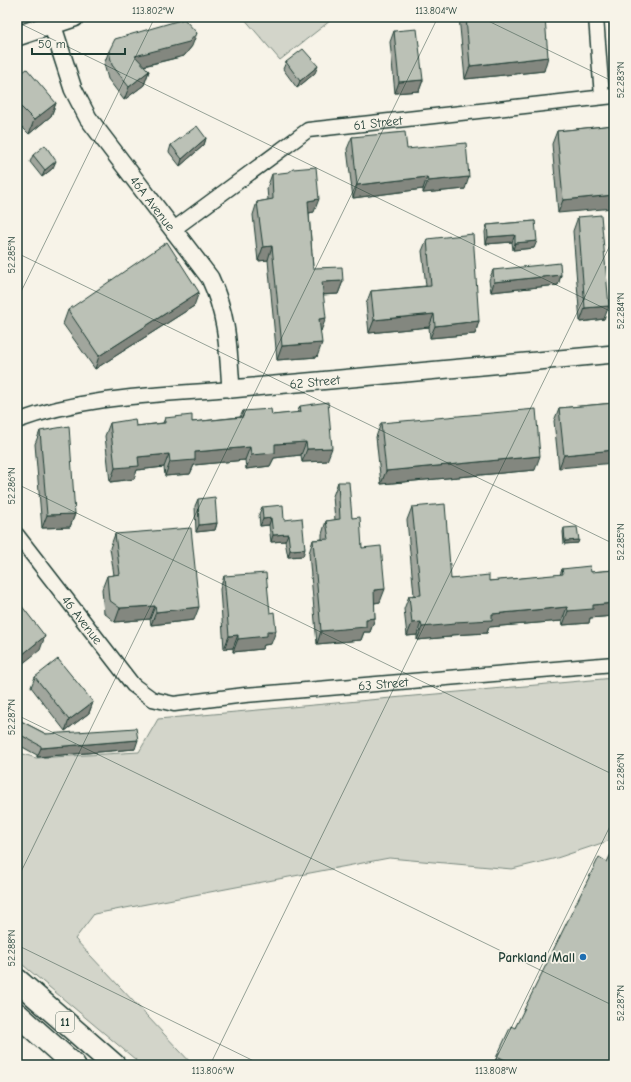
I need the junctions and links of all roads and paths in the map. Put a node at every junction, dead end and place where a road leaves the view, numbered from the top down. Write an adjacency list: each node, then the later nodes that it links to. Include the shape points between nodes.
1 (74, 17): 3 (main road)
2 (596, 17): 5 (street)
3 (52, 24): 4 (main road); 6 (street, 46A Avenue, via 71,84 85,112)
4 (17, 36)
5 (608, 96): 6 (street, 61 Street, via 308,130)
6 (174, 229): 8 (street, 46A Avenue, via 206,272 221,303 226,322)
7 (614, 354): 8 (street, 62 Street)
8 (231, 389): 9 (street, 62 Street, via 94,400 57,407)
9 (17, 421)
10 (17, 536): 12 (street, 46 Avenue, via 133,685)
11 (614, 664): 12 (street, 63 Street, via 245,695 174,704)
12 (152, 699)
13 (17, 980): 16 (main road, 11)
14 (17, 1014): 15 (main road, 11)
15 (74, 1065)
16 (114, 1065)

